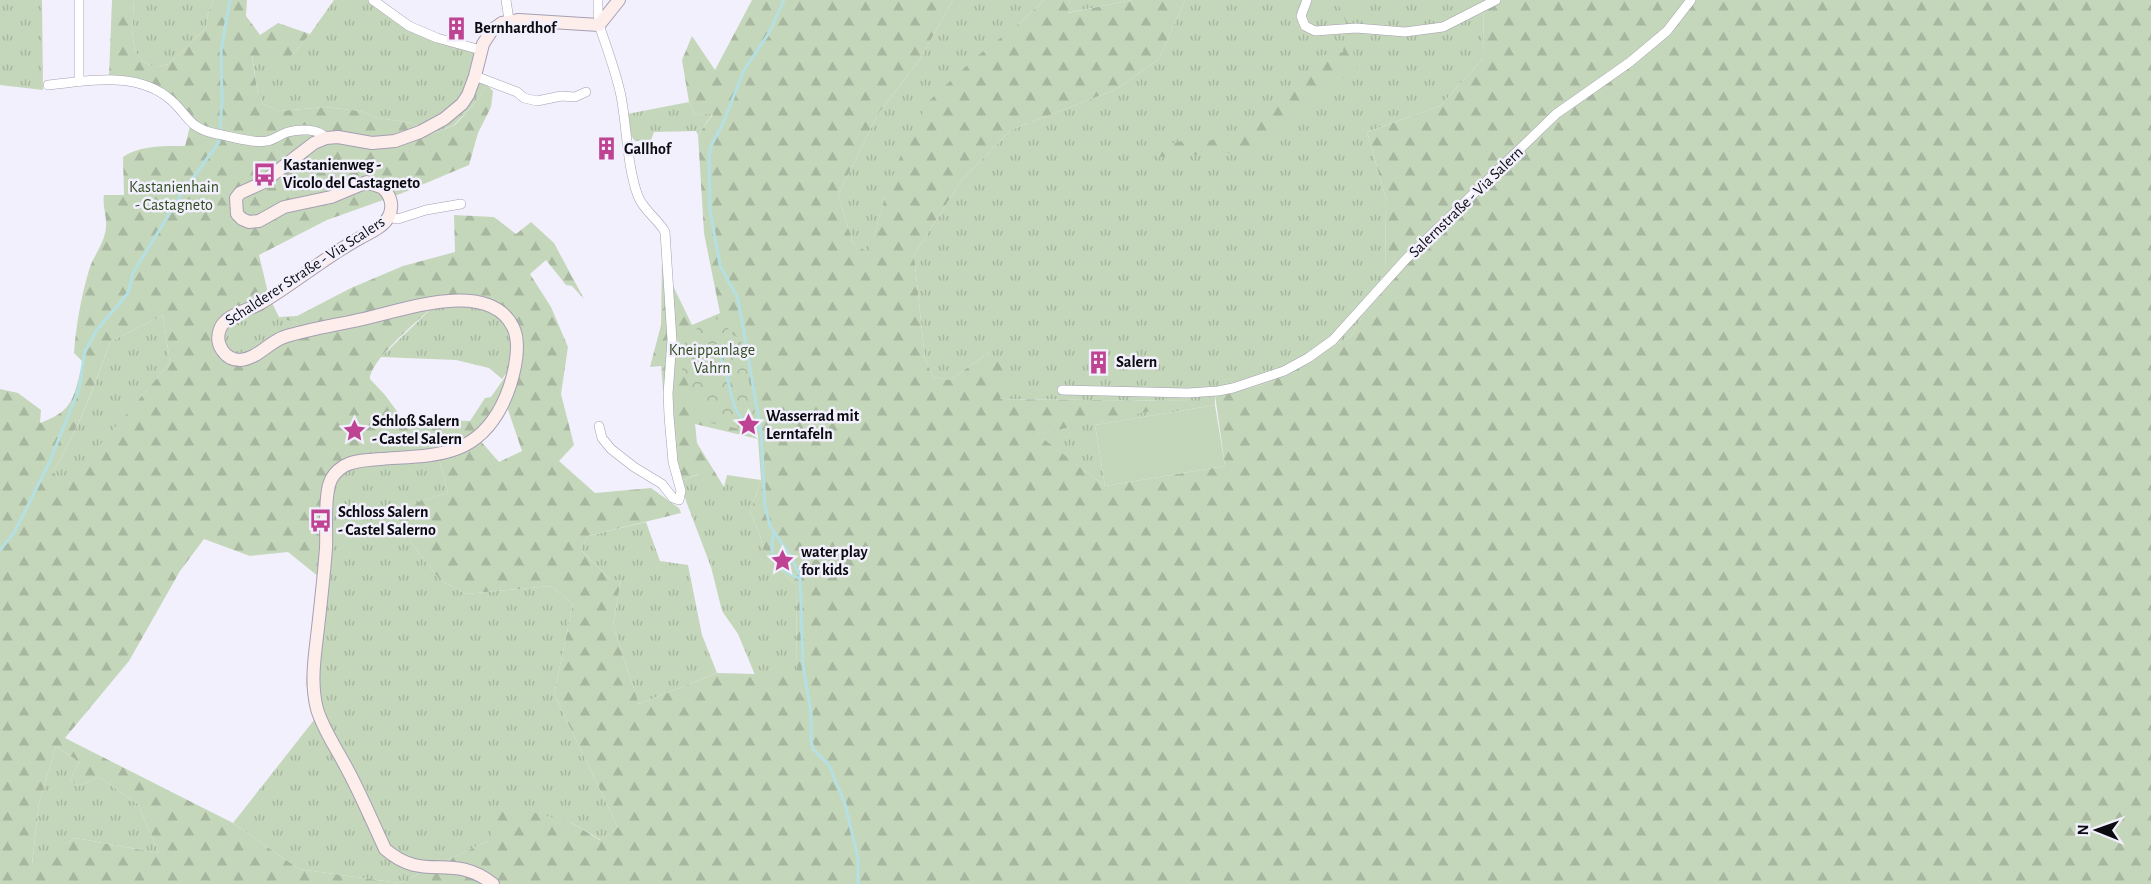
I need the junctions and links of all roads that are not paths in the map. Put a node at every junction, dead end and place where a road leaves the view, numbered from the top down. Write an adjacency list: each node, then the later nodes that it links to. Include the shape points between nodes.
1 (79, 0): 13 (street)
2 (373, 0): 11 (street, via 409,26)
3 (506, 0): 9 (street)
4 (598, 0): 10 (street)
5 (620, 0): 10 (street)
6 (1307, 0): 7 (street, via 1301,16 1305,26 1315,31 1356,28 1405,32 1443,27)
7 (1496, 0)
8 (1691, 0): 19 (street, Salernstraße - Via Salern, via 1667,31 1556,114 1406,259 1333,340 1308,358 1284,371 1233,388 1188,393)
9 (509, 21): 10 (street); 11 (street, via 492,30)
10 (601, 23): 20 (street, via 621,93 638,198 665,232 672,340 669,423 680,500 611,449)
11 (481, 50): 12 (street)
12 (476, 76): 15 (street, via 537,101); 16 (street, via 468,95 454,112 407,138 372,142)
13 (79, 82): 14 (street); 16 (street, via 107,79 145,85 172,101 197,128 213,133 266,142 289,132 316,130)
14 (48, 86)
15 (586, 92)
16 (326, 138): 18 (street, Schalderer Straße - Via Scalers, via 314,142 262,183 240,193 236,198 237,214 249,222 259,221 284,207 331,196 367,182 387,192 391,202)
17 (461, 204): 18 (street, via 398,219)
18 (389, 217): 21 (street, Schalderer Straße - Via Scalers, via 261,303 226,320 218,335 219,344 223,353 241,360 282,337 464,300 497,308 509,318 516,333 516,361 505,401 492,424 478,438 438,455 350,463 330,481 313,688 322,722 392,860 419,876 464,871)
19 (1062, 390)
20 (599, 426)
21 (493, 884)

